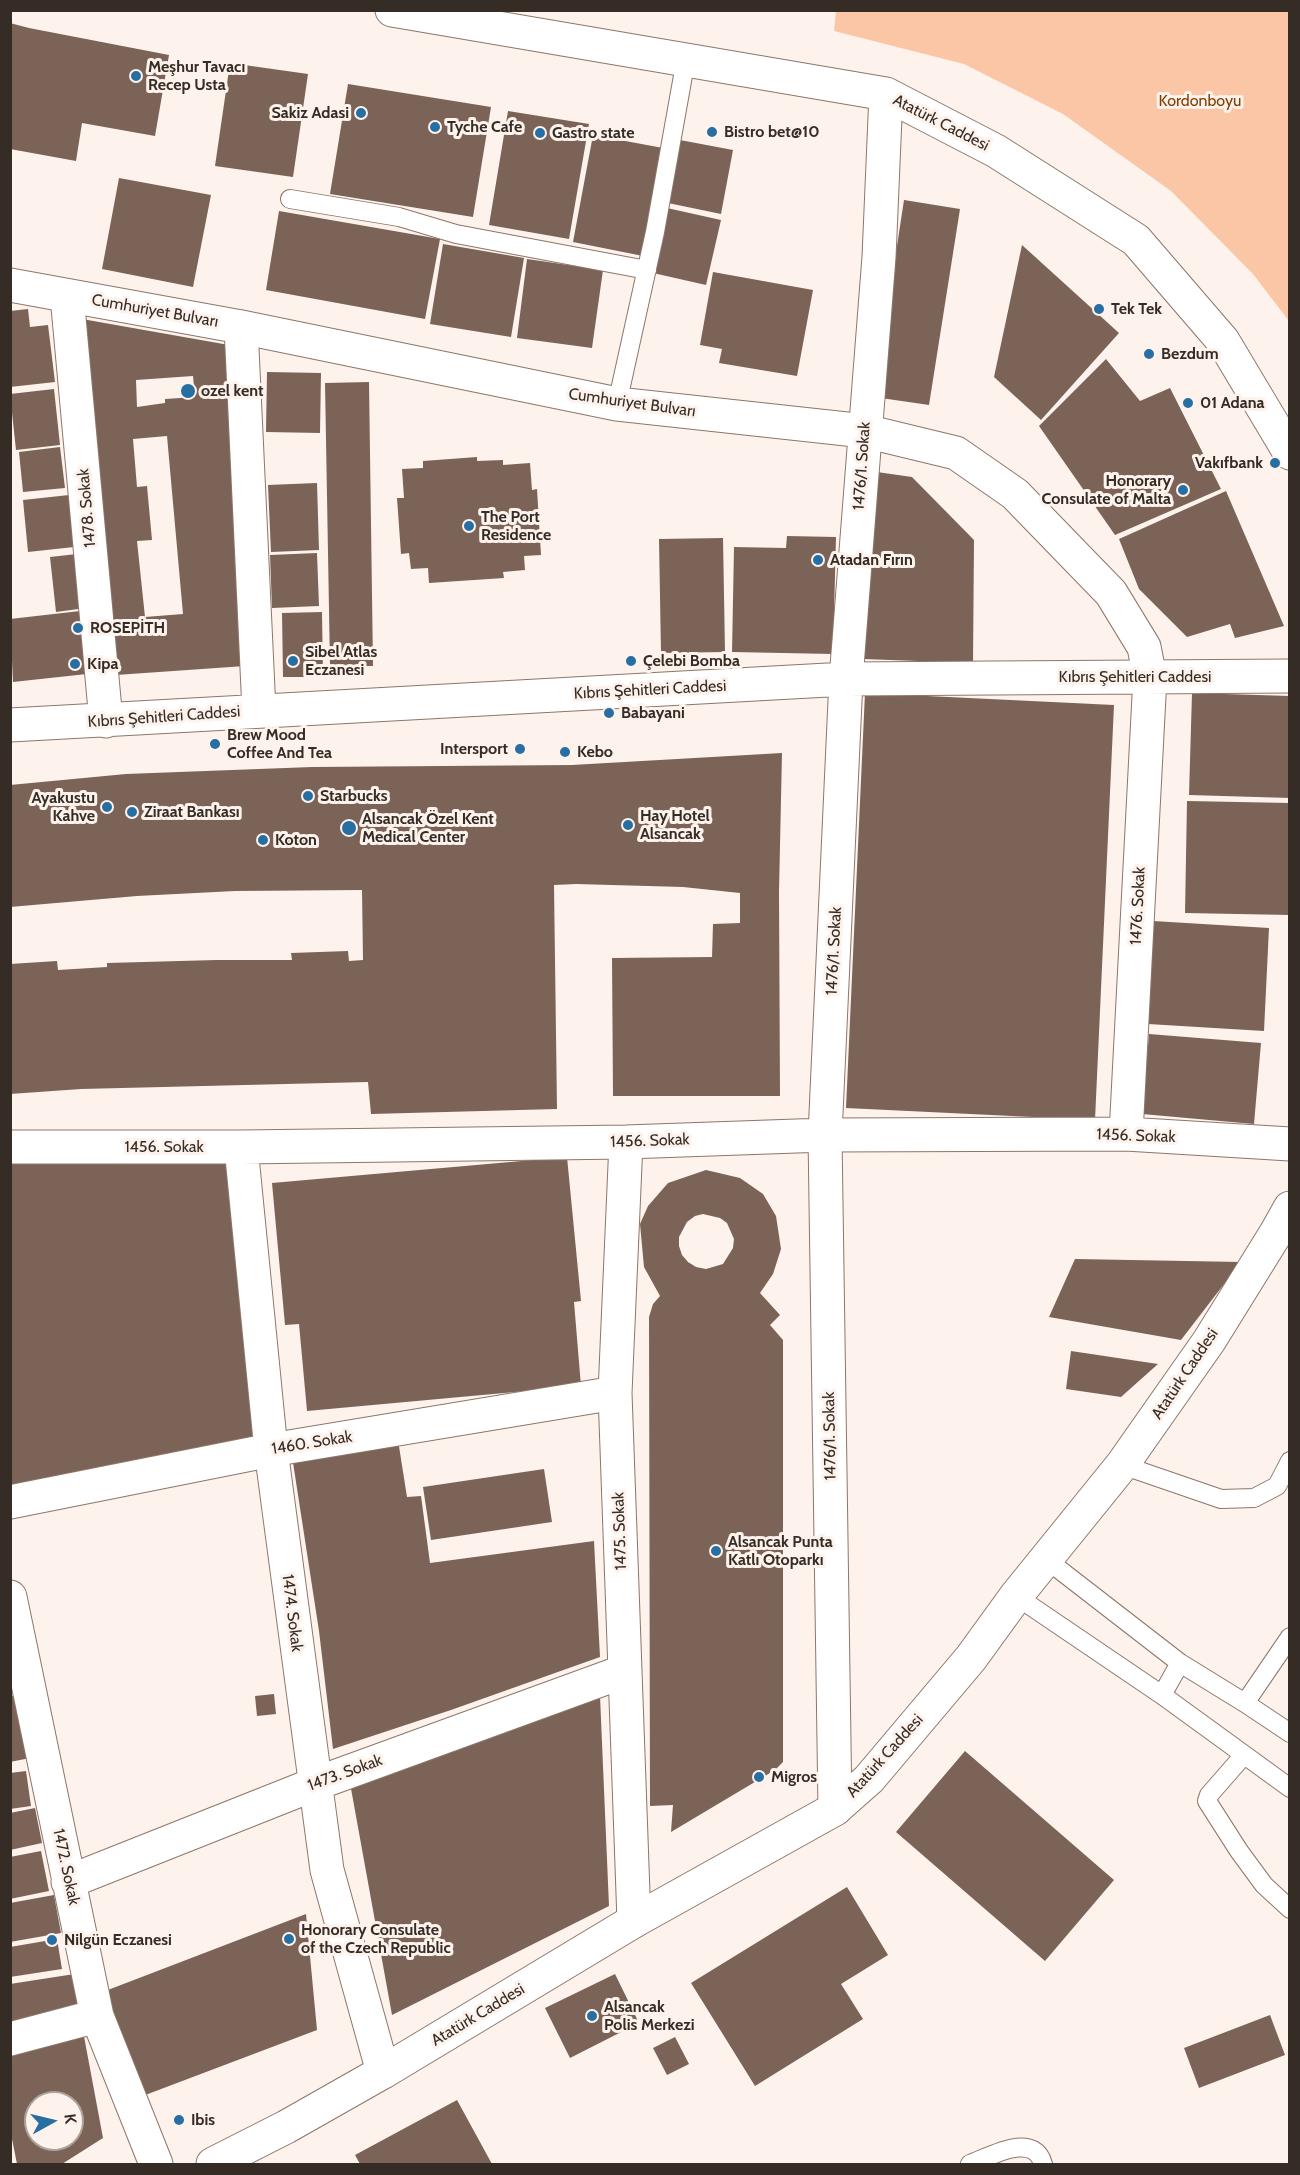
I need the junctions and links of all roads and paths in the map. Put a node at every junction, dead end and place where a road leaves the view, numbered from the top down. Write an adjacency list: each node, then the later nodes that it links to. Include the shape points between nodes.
1 (392, 10): 2 (street, Atatürk Caddesi)
2 (686, 59): 3 (street, Atatürk Caddesi); 5 (lane)
3 (886, 94): 10 (street, 1476/1. Sokak, via 879,257); 11 (street, Atatürk Caddesi, via 996,151 1136,240 1223,341)
4 (290, 199): 5 (lane, via 399,217 456,234)
5 (646, 270): 9 (lane)
6 (10, 285): 7 (street, Cumhuriyet Bulvarı)
7 (68, 296): 8 (street, Cumhuriyet Bulvarı); 16 (street, 1478. Sokak)
8 (241, 327): 9 (street, Cumhuriyet Bulvarı); 15 (street)
9 (617, 404): 10 (street, Cumhuriyet Bulvarı)
10 (865, 430): 13 (street, Cumhuriyet Bulvarı, via 956,453 1015,494 1111,593 1144,647); 14 (street, 1476/1. Sokak)
11 (1290, 453)
12 (1290, 676): 13 (street, Kıbrıs Şehitleri Caddesi)
13 (1150, 677): 14 (street, Kıbrıs Şehitleri Caddesi); 18 (street, 1476. Sokak)
14 (846, 680): 15 (street, Kıbrıs Şehitleri Caddesi); 19 (street, 1476/1. Sokak)
15 (259, 711): 16 (street, Kıbrıs Şehitleri Caddesi)
16 (106, 721): 17 (street, Kıbrıs Şehitleri Caddesi)
17 (10, 725)
18 (1126, 1134): 19 (street, 1456. Sokak); 21 (street, 1456. Sokak)
19 (825, 1135): 20 (street, 1456. Sokak); 42 (street, 1476/1. Sokak)
20 (626, 1142): 23 (street, 1456. Sokak); 25 (street, 1475. Sokak)
21 (1290, 1144)
22 (10, 1147): 23 (street, 1456. Sokak)
23 (242, 1147): 26 (street, 1474. Sokak)
24 (1290, 1208): 28 (street, Atatürk Caddesi, via 1209,1341)
25 (615, 1393): 26 (street, 1460. Sokak); 35 (street, 1475. Sokak)
26 (271, 1450): 29 (street, 1460. Sokak); 40 (street, 1474. Sokak)
27 (1290, 1461): 28 (lane, via 1277,1486 1254,1498 1221,1499)
28 (1122, 1465): 30 (street, Atatürk Caddesi)
29 (10, 1502)
30 (1047, 1560): 31 (street, Atatürk Caddesi); 34 (lane)
31 (1016, 1596): 36 (lane); 42 (street, Atatürk Caddesi, via 971,1658 869,1779)
32 (10, 1597): 43 (street, 1472. Sokak)
33 (1290, 1637): 37 (lane)
34 (1180, 1664): 36 (lane); 37 (lane)
35 (625, 1671): 40 (street, 1473. Sokak); 45 (street, 1475. Sokak)
36 (1162, 1695): 39 (lane)
37 (1245, 1703): 38 (lane)
38 (1290, 1732)
39 (1244, 1755): 41 (lane); 44 (lane, via 1207,1801 1264,1885)
40 (315, 1784): 43 (street, 1473. Sokak); 48 (street, 1474. Sokak, via 327,1870)
41 (1290, 1788)
42 (835, 1809): 45 (street, Atatürk Caddesi)
43 (68, 1882): 46 (street, 1472. Sokak)
44 (1290, 1910)
45 (634, 1921): 48 (street, Atatürk Caddesi)
46 (98, 2016): 47 (street); 49 (street, 1472. Sokak)
47 (10, 2039)
48 (383, 2072): 50 (street, Atatürk Caddesi)
49 (156, 2164)
50 (213, 2164)
51 (970, 2164): 52 (lane, via 1007,2149 1020,2148 1032,2148)
52 (1043, 2164)

